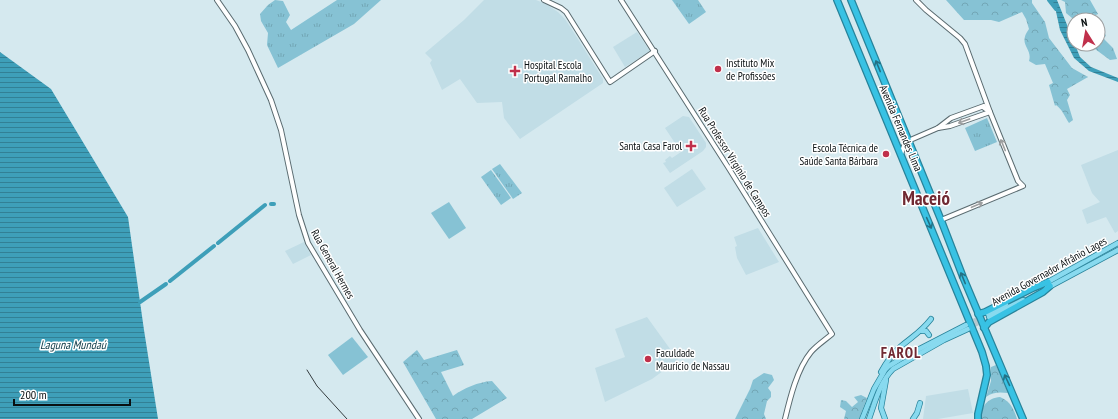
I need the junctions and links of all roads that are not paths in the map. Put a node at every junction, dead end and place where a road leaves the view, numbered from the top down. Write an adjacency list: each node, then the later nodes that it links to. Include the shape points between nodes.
1 (217, 0): 31 (street, Rua General Hermes, via 248,50 271,100 281,130 299,215 308,243 360,330)
2 (544, 0): 7 (street, via 566,12 610,82)
3 (622, 0): 7 (street, Rua Professor Virgínio de Campos)
4 (837, 0): 13 (highway, Avenida Fernandes Lima)
5 (851, 0): 12 (highway, Avenida Fernandes Lima, one-way to 5)
6 (916, 0): 8 (street, via 965,44)
7 (655, 51): 32 (street, Rua Professor Virgínio de Campos, via 832,334 805,360)
8 (986, 102): 9 (street); 10 (street)
9 (983, 107): 10 (street); 11 (street, via 951,118)
10 (990, 112): 11 (street, one-way to 11); 14 (street, one-way to 10)
11 (938, 128): 12 (street)
12 (908, 141): 13 (street); 16 (highway, Avenida Fernandes Lima)
13 (901, 154): 37 (highway, Avenida Fernandes Lima, one-way to 37, via 982,352 987,375)
14 (1018, 181): 15 (street); 15 (street, via 1023,186)
15 (1017, 189): 16 (street, one-way to 15)
16 (941, 220): 22 (highway, Avenida Fernandes Lima, one-way to 16)
17 (1118, 243): 19 (main road, Avenida Governador Afrânio Lages)
18 (1118, 250): 20 (main road, Avenida Governador Afrânio Lages)
19 (1104, 251): 20 (main road); 21 (main road, Avenida Governador Afrânio Lages)
20 (1096, 262): 21 (main road, Avenida Governador Afrânio Lages)
21 (1049, 284): 22 (highway, via 1033,288); 23 (main road, Avenida Governador Afrânio Lages); 25 (highway, via 1043,292 989,322)
22 (978, 314): 25 (highway, Avenida Fernandes Lima)
23 (989, 316)
24 (931, 319): 26 (main road)
25 (984, 328): 38 (highway, Avenida Fernandes Lima, one-way to 25)
26 (922, 331): 27 (main road); 29 (main road, via 892,356 881,371)
27 (929, 335)
28 (887, 376): 29 (main road, via 900,364 967,327 895,362 885,370); 34 (main road); 35 (main road, via 881,408)
29 (874, 389): 33 (main road)
30 (920, 403): 36 (main road)
31 (419, 419)
32 (785, 419)
33 (862, 419)
34 (869, 419)
35 (885, 419)
36 (913, 419)
37 (978, 419)
38 (1023, 419)

